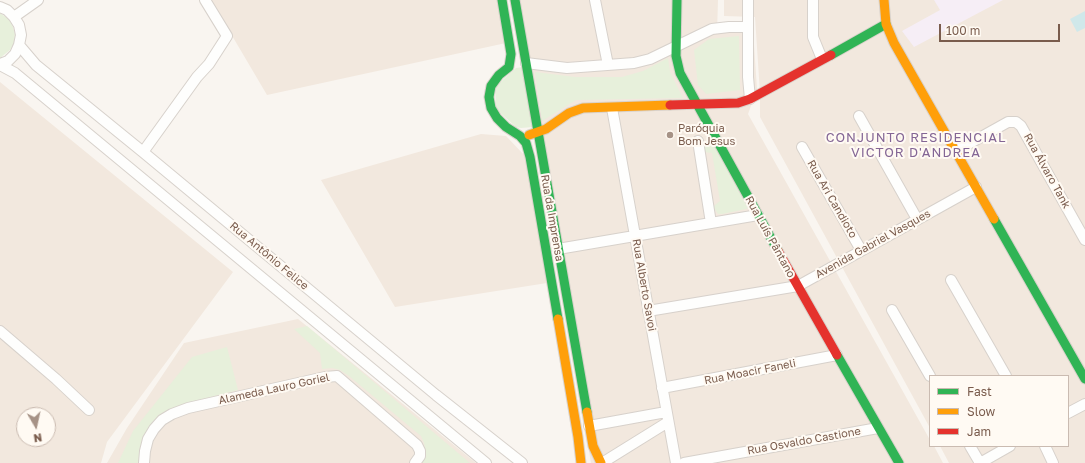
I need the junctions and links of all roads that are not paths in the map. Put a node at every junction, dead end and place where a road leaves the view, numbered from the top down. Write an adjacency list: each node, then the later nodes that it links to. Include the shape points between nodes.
1 (38, 0): 11 (street)
2 (205, 0): 30 (street, via 227,36)
3 (502, 0): 20 (street, via 511,54)
4 (515, 0): 17 (street, Rua da Imprensa)
5 (595, 0): 19 (street)
6 (677, 0): 15 (street, Rua Luís Pântano)
7 (748, 0): 13 (street)
8 (813, 0): 16 (street, via 813,37)
9 (884, 0): 12 (street)
10 (0, 7): 11 (street)
11 (14, 17): 14 (street, via 21,35)
12 (886, 24): 16 (street); 29 (street, via 894,43)
13 (748, 27): 15 (street, via 712,29); 21 (street)
14 (19, 45): 18 (street, via 15,54); 30 (street, Rua Antônio Felice, via 36,65)
15 (676, 46): 19 (street, via 645,60); 22 (street, Rua Luís Pântano, via 680,73)
16 (822, 59): 21 (street)
17 (526, 63): 19 (street, via 567,68); 20 (street); 25 (street, Rua da Imprensa)
18 (0, 65): 60 (street, Rua Antônio Felice, via 15,73)
19 (608, 65)
20 (509, 66): 26 (street, Rua da Imprensa, via 491,86 489,97 491,108 497,118)
21 (750, 99): 22 (street, via 738,103)
22 (696, 105): 23 (street); 32 (street, Rua Luís Pântano)
23 (612, 108): 25 (street, via 583,108 569,113); 35 (street, Rua Alberto Savoi)
24 (859, 116): 33 (street)
25 (537, 133): 26 (street); 37 (street, Rua da Imprensa)
26 (520, 136): 62 (street, Rua da Imprensa, via 526,143 530,157)
27 (698, 141): 34 (street)
28 (802, 148): 38 (street, Rua Ari Candioto)
29 (956, 151): 31 (street); 36 (street, Rua Álvaro Tank, via 1008,122 1016,122 1021,126)
30 (143, 152): 61 (street, Rua Antônio Felice)
31 (976, 187): 33 (street, Avenida Gabriel Vasques); 47 (street)
32 (758, 215): 34 (street); 40 (street, Rua Luís Pântano)
33 (917, 219): 38 (street, Avenida Gabriel Vasques)
34 (711, 223): 35 (street)
35 (635, 236): 37 (street); 42 (street, Rua Alberto Savoi)
36 (1085, 240)
37 (558, 249): 53 (street, Rua da Imprensa)
38 (861, 250): 40 (street, Avenida Gabriel Vasques)
39 (951, 280): 46 (street)
40 (798, 286): 42 (street, Avenida Gabriel Vasques); 44 (street, Rua Luís Pântano)
41 (892, 310): 45 (street)
42 (648, 311): 48 (street, Rua Alberto Savoi)
43 (0, 331): 50 (street)
44 (837, 355): 48 (street, Rua Moacir Faneli); 54 (street, Rua Luís Pântano)
45 (929, 375)
46 (1005, 375)
47 (1085, 379)
48 (662, 388): 52 (street, Rua Alberto Savoi)
49 (1085, 404): 51 (street)
50 (89, 410)
51 (1069, 412)
52 (667, 417): 53 (street); 63 (street); 64 (street, Rua Alberto Savoi)
53 (589, 426): 63 (street, Rua da Imprensa, via 593,446)
54 (878, 428): 65 (street, Rua Osvaldo Castione); 66 (street, Rua Luís Pântano)
55 (971, 447): 67 (street)
56 (1008, 447): 67 (street)
57 (1045, 447): 68 (street)
58 (144, 463): 59 (street, Alameda Lauro Goriel, via 148,439 162,420 172,414 188,408 337,376 417,445 420,456)
59 (415, 463)
60 (486, 463)
61 (522, 463)
62 (581, 463)
63 (602, 463)
64 (676, 463)
65 (684, 463)
66 (899, 463)
67 (980, 463)
68 (1053, 463)

